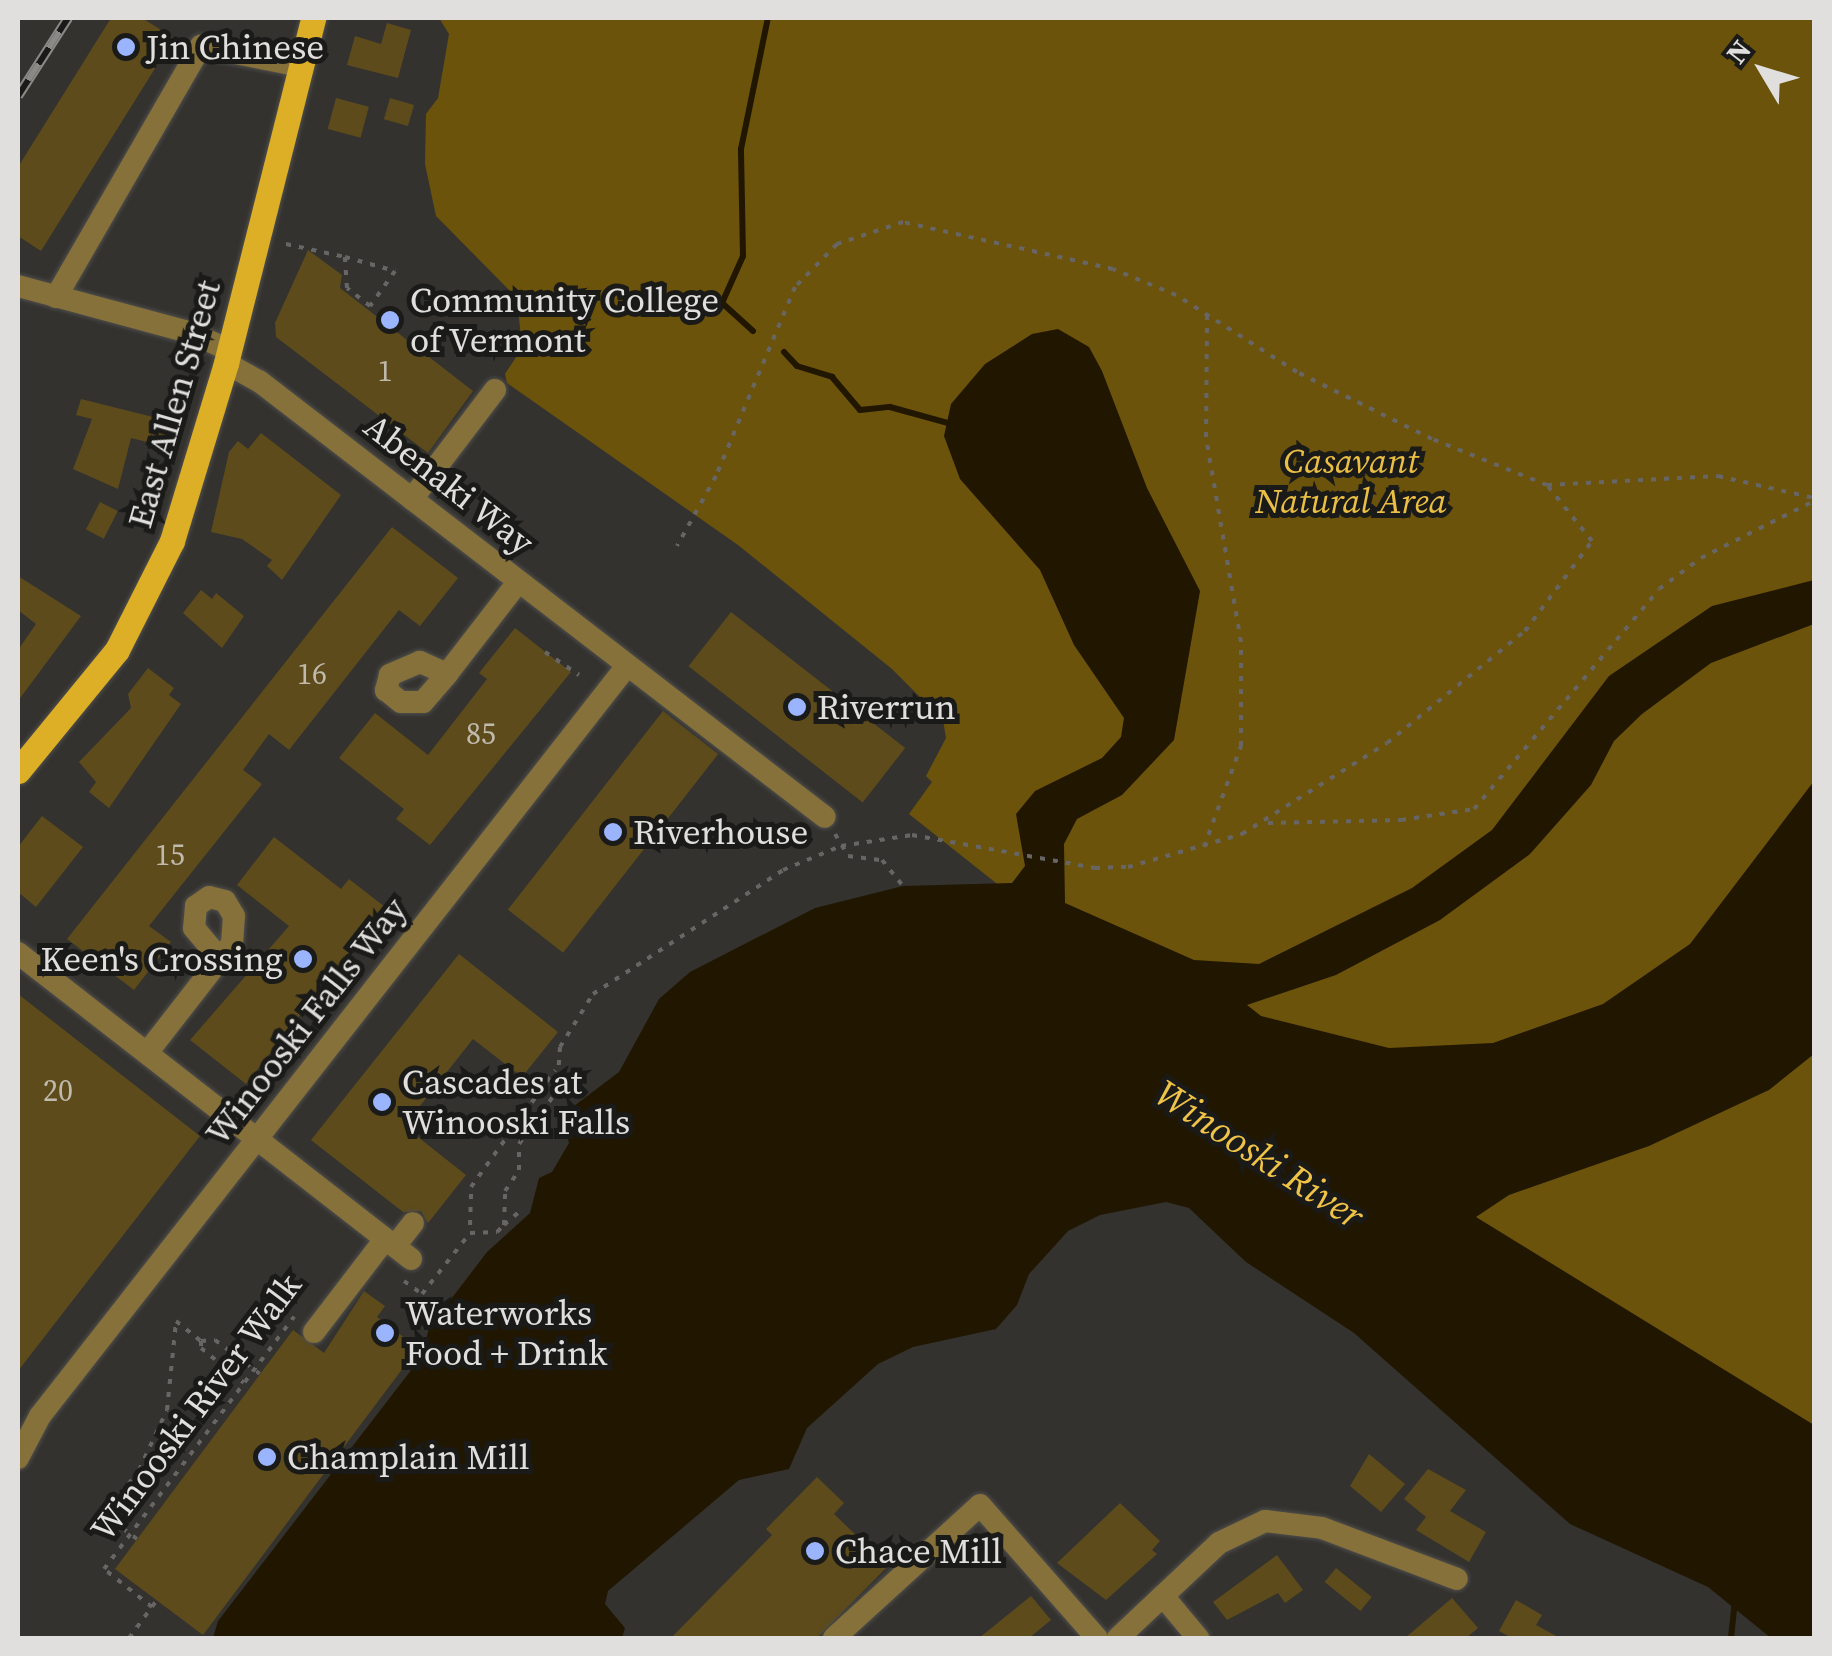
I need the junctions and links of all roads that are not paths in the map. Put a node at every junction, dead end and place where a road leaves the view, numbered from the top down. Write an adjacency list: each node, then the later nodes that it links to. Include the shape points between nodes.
1 (313, 18): 2 (main road, East Allen Street)
2 (300, 66): 4 (street, via 202,46); 5 (main road, East Allen Street)
3 (18, 286): 4 (street, Abenaki Way)
4 (56, 297): 5 (street, Abenaki Way, via 190,332)
5 (227, 356): 7 (street, Abenaki Way); 11 (main road, East Allen Street, via 180,520 143,606 105,666)
6 (495, 390): 7 (street)
7 (412, 499): 8 (street, Abenaki Way)
8 (518, 582): 9 (street, Abenaki Way); 10 (street)
9 (626, 668): 12 (street, Abenaki Way); 16 (street, Winooski Falls Way)
10 (447, 674)
11 (18, 771)
12 (826, 817)
13 (18, 953): 15 (street)
14 (218, 958): 15 (street)
15 (146, 1053): 16 (street)
16 (258, 1139): 18 (street); 20 (street, Winooski Falls Way)
17 (413, 1223): 18 (street)
18 (397, 1248): 19 (street)
19 (314, 1332)
20 (40, 1416): 21 (street, Winooski Falls Way); 22 (street, Winooski Falls Way)
21 (18, 1431)
22 (18, 1458)
23 (1457, 1579): 24 (street, via 1322,1528 1276,1520 1230,1534)
24 (1163, 1596): 27 (street); 28 (street)
25 (834, 1638): 26 (street, via 980,1506)
26 (1097, 1638)
27 (1118, 1638)
28 (1198, 1638)

